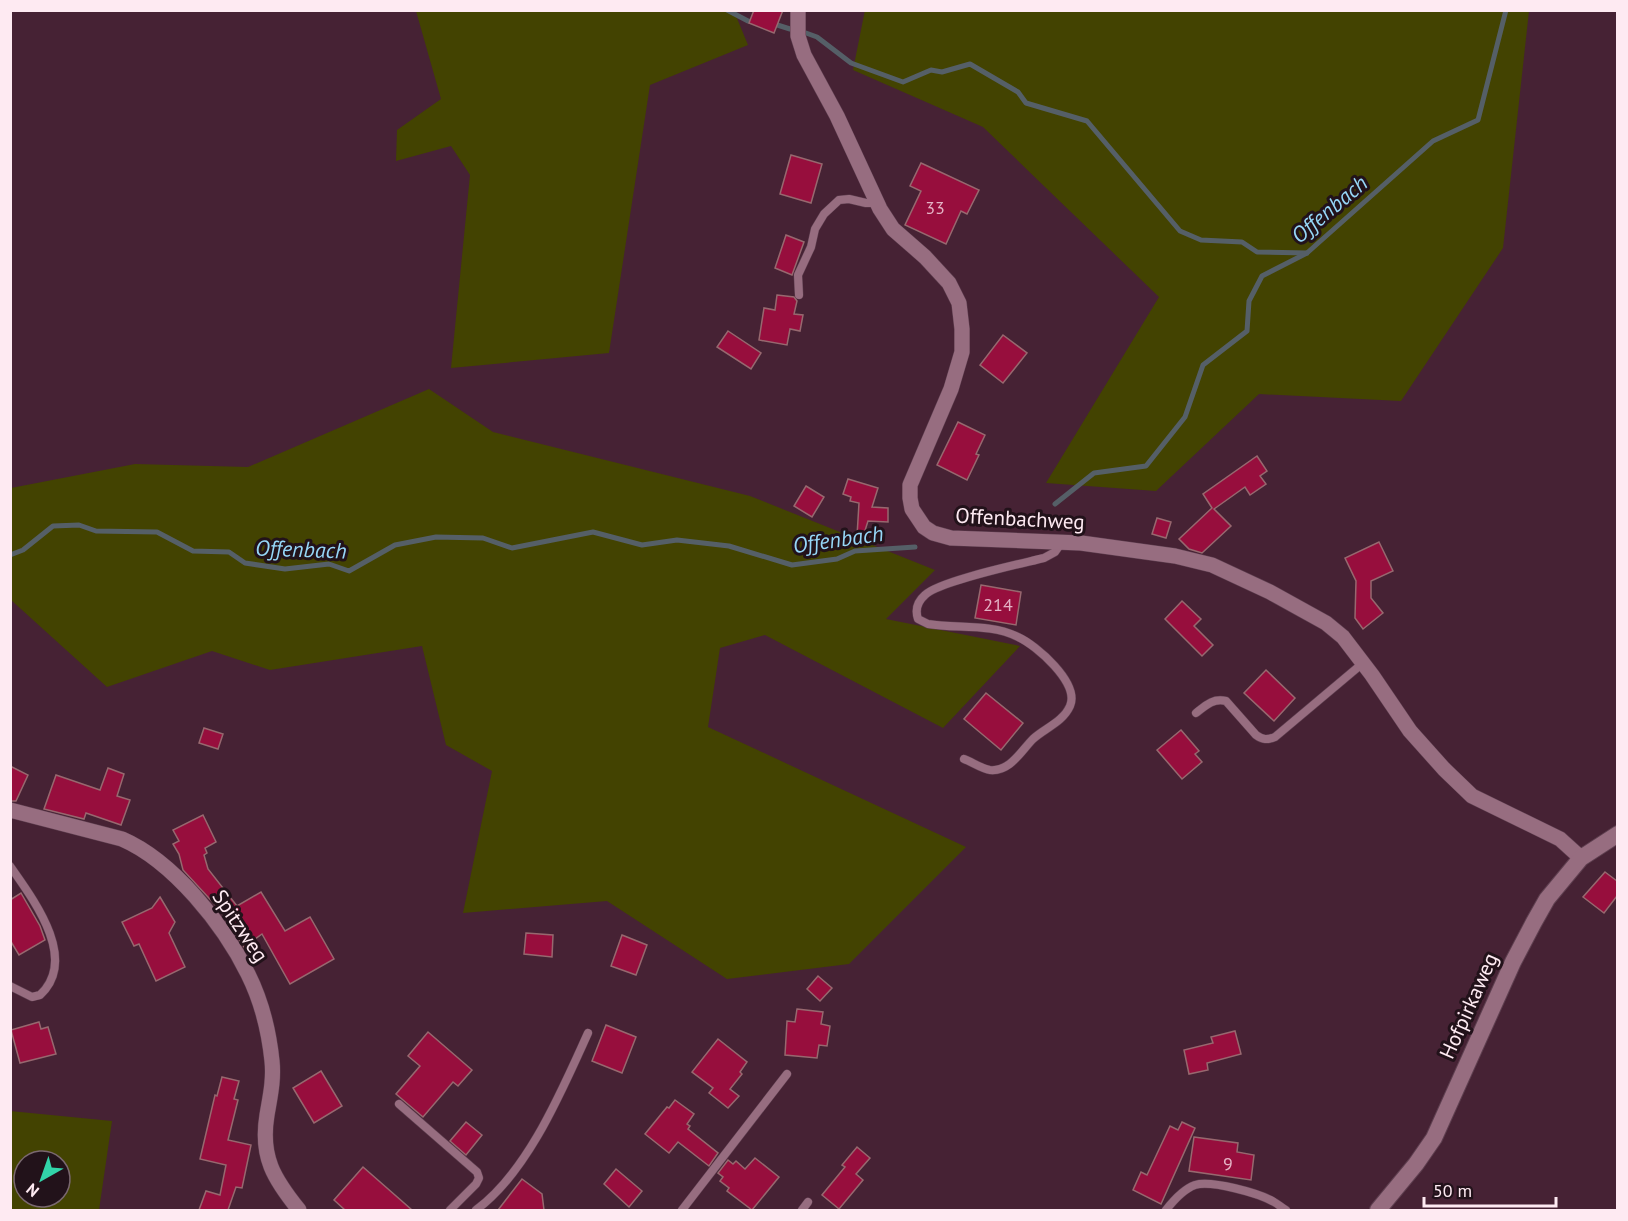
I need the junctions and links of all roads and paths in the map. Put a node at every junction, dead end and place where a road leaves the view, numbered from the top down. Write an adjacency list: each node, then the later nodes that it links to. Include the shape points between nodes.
1 (798, 10): 2 (street, Offenbachweg, via 798,36 804,55)
2 (877, 203): 3 (lane, via 839,200 824,214 814,229 811,247 798,275); 4 (street, Offenbachweg, via 893,229 949,283 959,303 962,351 951,389 910,485 912,509 918,520 933,533 951,538)
3 (799, 295)
4 (1062, 542): 5 (street, Offenbachweg, via 1175,556 1212,566 1326,622); 7 (lane, via 1044,558 942,585 918,602 918,619 928,624 970,626 1019,637 1054,665 1071,692 1071,704 1064,714 1013,761 990,770)
5 (1363, 663): 6 (lane, via 1269,739 1256,735 1226,701 1210,701); 10 (street, Offenbachweg, via 1410,731 1472,796 1560,840)
6 (1196, 713)
7 (964, 759)
8 (10, 810): 17 (street, Spitzweg, via 135,844 178,878 234,949 256,994 271,1054 266,1156)
9 (1617, 834): 10 (street, Hofpirkaweg)
10 (1581, 858): 24 (street, Hofpirkaweg, via 1547,899 1534,922 1434,1138)
11 (10, 866): 12 (lane, via 33,899 55,950 51,981 40,995 32,997)
12 (10, 986)
13 (588, 1033): 19 (lane, via 539,1134 495,1194)
14 (787, 1074): 20 (lane)
15 (399, 1104): 18 (lane, via 480,1178)
16 (808, 1202): 21 (lane)
17 (299, 1210)
18 (450, 1210)
19 (476, 1210)
20 (682, 1210)
21 (802, 1210)
22 (1166, 1210): 23 (lane, via 1193,1186 1206,1184 1244,1191)
23 (1286, 1210)
24 (1378, 1210)

